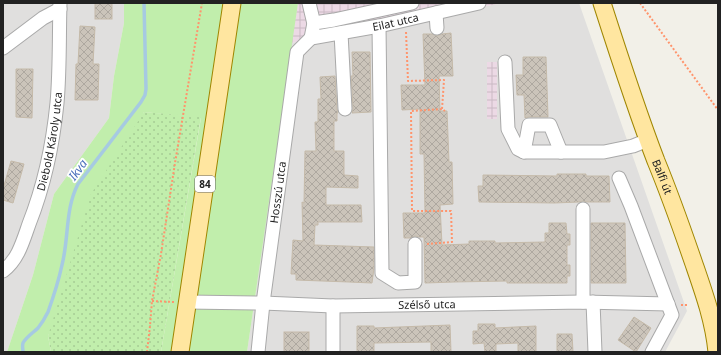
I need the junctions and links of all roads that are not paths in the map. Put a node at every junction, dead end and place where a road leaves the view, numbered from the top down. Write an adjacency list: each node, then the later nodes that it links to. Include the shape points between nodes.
1 (232, 3): 23 (main road, 84)
2 (309, 3): 8 (street)
3 (412, 3): 8 (street)
4 (479, 3): 7 (street, Eilat utca)
5 (602, 3): 16 (main road, Balfi út)
6 (60, 6): 13 (street); 22 (street, Diebold Károly utca, via 57,104 44,178 19,252)
7 (436, 13): 9 (street, Eilat utca); 10 (street)
8 (314, 24): 12 (street)
9 (379, 26): 11 (street, Eilat utca); 21 (street, Szélső utca, via 382,273 398,283 415,282)
10 (437, 28)
11 (341, 32): 12 (street, Eilat utca); 15 (street)
12 (311, 38): 25 (street, Hosszú utca, via 297,52)
13 (3, 48)
14 (505, 62): 17 (street, via 508,129 518,149)
15 (345, 110)
16 (648, 140): 18 (street, via 604,152); 33 (main road, Balfi út, via 705,294)
17 (524, 152): 18 (street); 18 (street, via 530,125 550,125)
18 (561, 152)
19 (620, 178): 26 (street)
20 (583, 209): 24 (street)
21 (415, 244)
22 (3, 271)
23 (187, 302): 25 (street, Szélső utca); 28 (main road, 84)
24 (588, 302): 26 (street, Szélső utca); 27 (street, Szélső utca); 31 (street)
25 (263, 303): 27 (street, Szélső utca); 29 (street, Hosszú utca)
26 (668, 304): 32 (street, via 672,315)
27 (333, 306): 30 (street)
28 (180, 352)
29 (258, 352)
30 (333, 352)
31 (595, 352)
32 (652, 352)
33 (717, 352)

